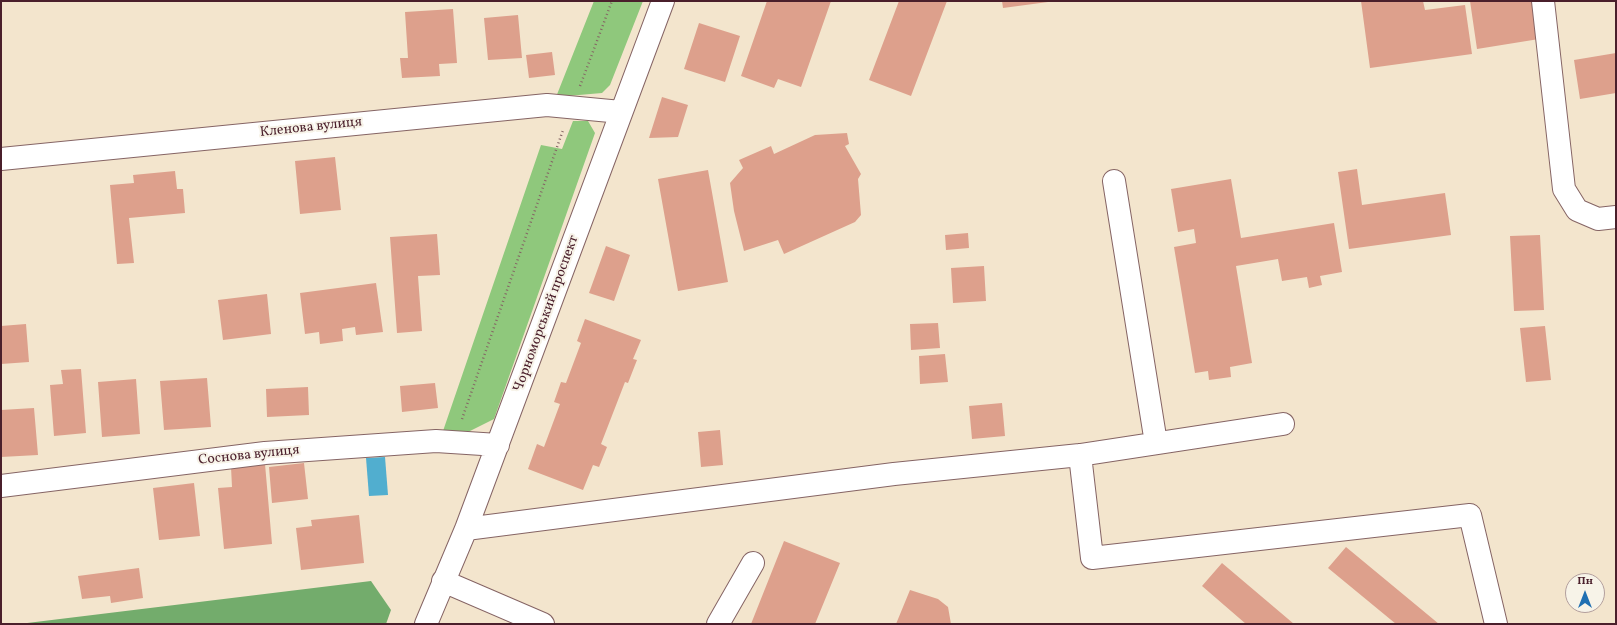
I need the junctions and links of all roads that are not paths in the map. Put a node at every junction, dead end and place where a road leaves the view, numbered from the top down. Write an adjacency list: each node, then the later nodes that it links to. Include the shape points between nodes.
1 (662, 1): 3 (street, Чорноморський проспект)
2 (1543, 1): 6 (street, via 1564,189 1576,210 1598,219)
3 (621, 112): 4 (street, Кленова вулиця, via 547,105); 9 (street, Чорноморський проспект)
4 (1, 159)
5 (1114, 181): 8 (street)
6 (1616, 217)
7 (1283, 424): 8 (street)
8 (1156, 443): 10 (street)
9 (498, 445): 11 (street, Соснова вулиця, via 436,441 265,453); 12 (street, Чорноморський проспект)
10 (1080, 455): 12 (street, via 894,474); 18 (street, via 1092,558 1470,515)
11 (1, 486)
12 (466, 529): 14 (street, Чорноморський проспект)
13 (754, 563): 17 (street)
14 (443, 581): 15 (street, Чорноморський проспект); 16 (street)
15 (426, 624)
16 (543, 624)
17 (718, 624)
18 (1496, 624)

